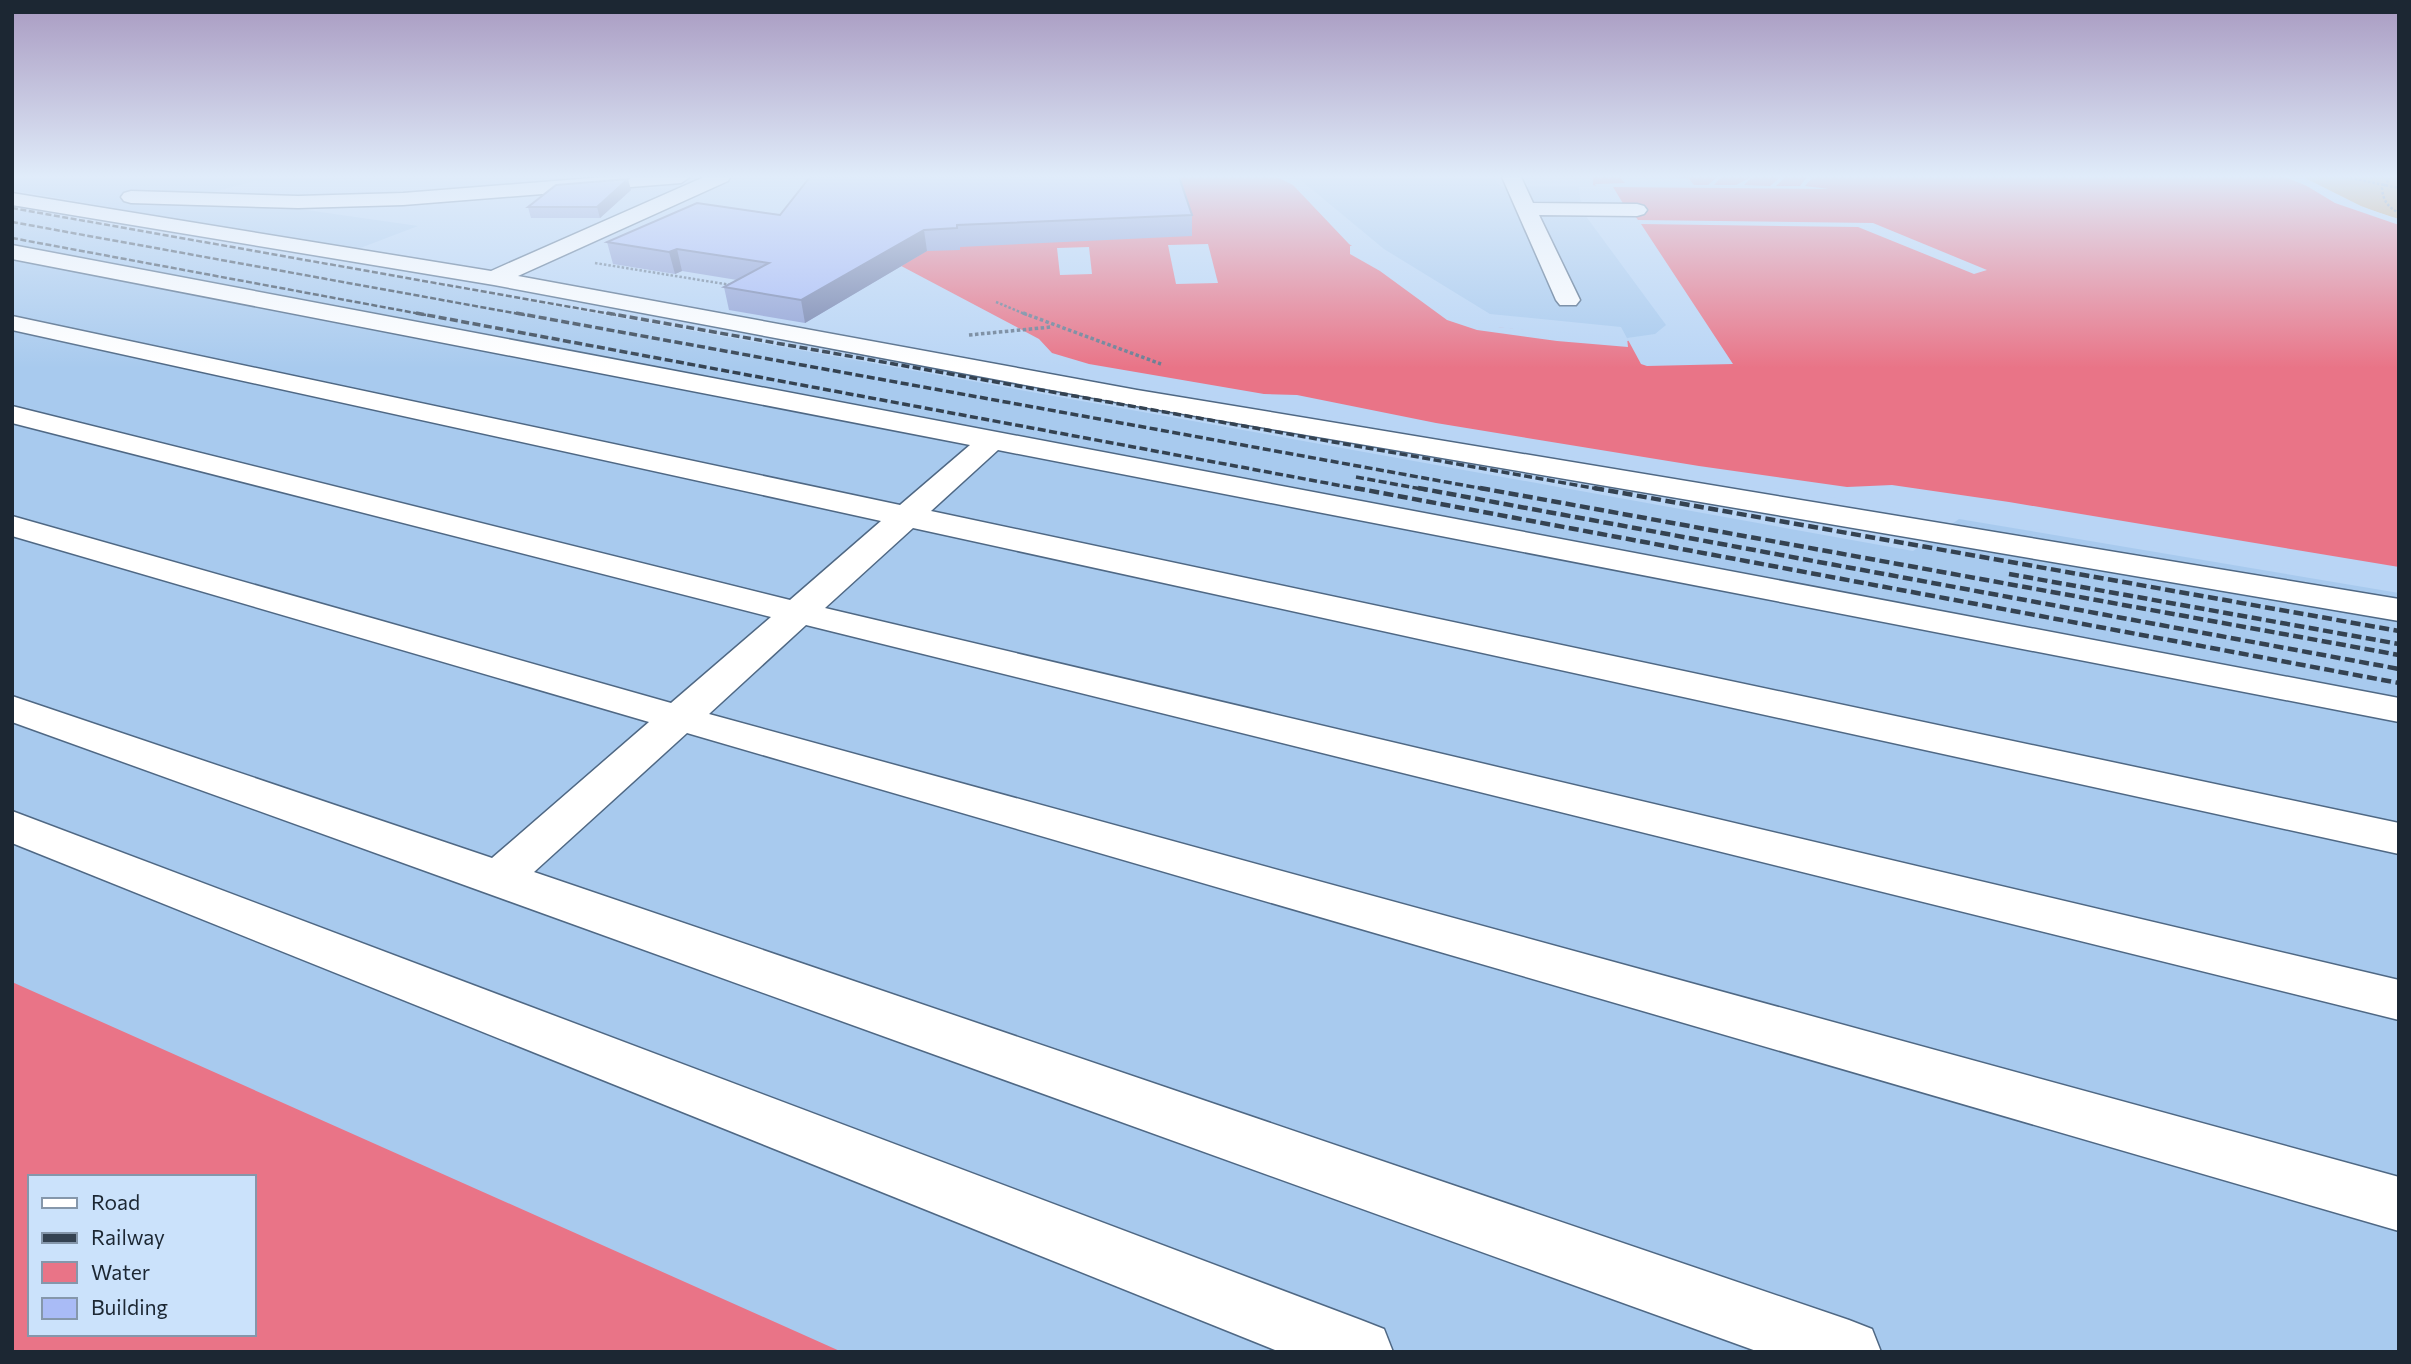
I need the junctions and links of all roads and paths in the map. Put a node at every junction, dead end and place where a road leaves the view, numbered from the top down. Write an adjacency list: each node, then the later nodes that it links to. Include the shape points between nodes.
1 (266, 241): 6 (lane)
2 (581, 241): 5 (lane)
3 (1541, 241): 8 (lane)
4 (12, 253): 15 (lane)
5 (547, 256): 6 (lane); 7 (path)
6 (494, 278): 18 (lane, via 1137,398)
7 (736, 286)
8 (1568, 300)
9 (996, 302): 11 (path)
10 (12, 323): 16 (lane)
11 (1056, 327): 12 (path); 13 (path)
12 (969, 335)
13 (1161, 364)
14 (12, 414): 19 (lane)
15 (990, 442): 16 (lane); 21 (lane)
16 (906, 518): 19 (lane); 24 (lane)
17 (12, 526): 22 (lane)
18 (2399, 610)
19 (795, 612): 22 (lane); 26 (lane)
20 (12, 708): 25 (lane)
21 (2399, 710)
22 (678, 718): 25 (lane); 27 (lane)
23 (12, 826): 28 (lane)
24 (2399, 839)
25 (499, 878): 29 (lane)
26 (2399, 1000)
27 (2399, 1204)
28 (1361, 1352)
29 (1849, 1352)

